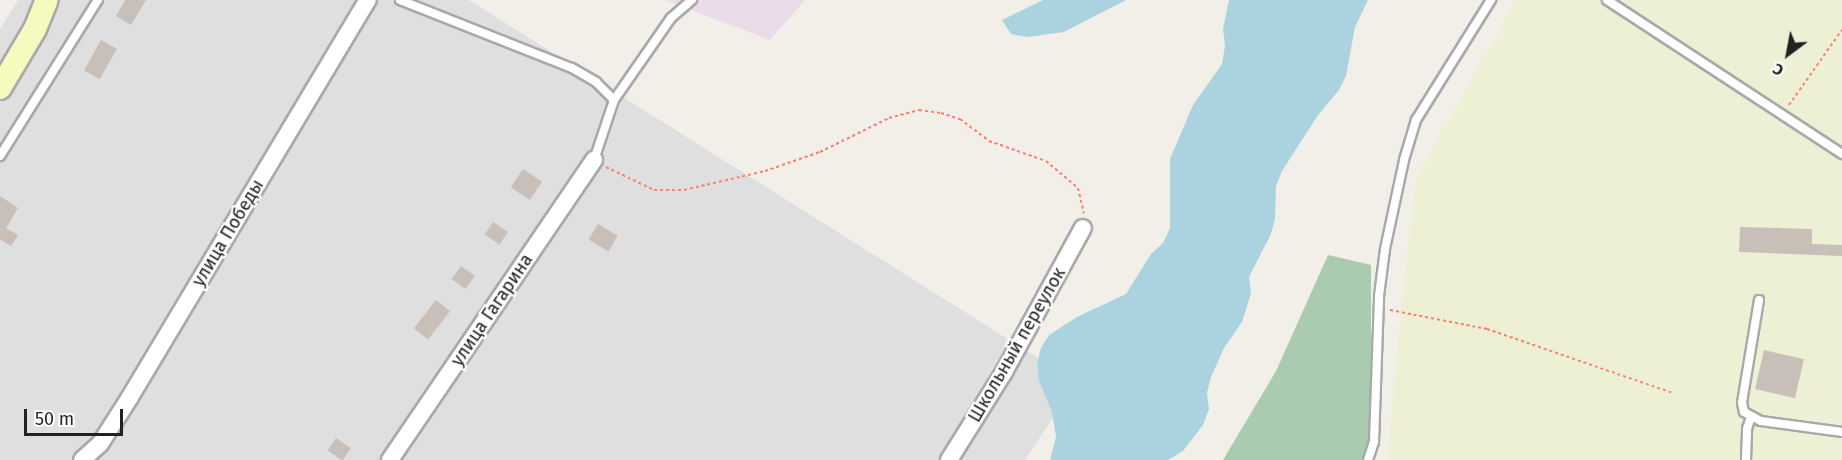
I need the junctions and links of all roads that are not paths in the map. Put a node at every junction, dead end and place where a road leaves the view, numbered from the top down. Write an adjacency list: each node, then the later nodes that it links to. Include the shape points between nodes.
1 (47, 0): 8 (street, via 35,29)
2 (98, 0): 11 (lane)
3 (368, 0): 17 (street, улица Победы, via 130,397 100,444)
4 (400, 0): 9 (lane, via 572,68 596,82)
5 (692, 0): 9 (lane, via 671,18)
6 (1491, 0): 20 (lane, via 1416,120 1404,160 1385,249 1374,442)
7 (1607, 0): 10 (lane)
8 (0, 88)
9 (614, 100): 12 (lane)
10 (1842, 154)
11 (0, 156)
12 (594, 160): 18 (street, улица Гагарина)
13 (1083, 228): 19 (street, Школьный переулок, via 1004,372)
14 (1758, 300): 15 (lane, via 1742,403 1744,412)
15 (1751, 417): 16 (lane); 21 (lane)
16 (1842, 432)
17 (82, 460)
18 (390, 460)
19 (949, 460)
20 (1368, 460)
21 (1746, 460)

